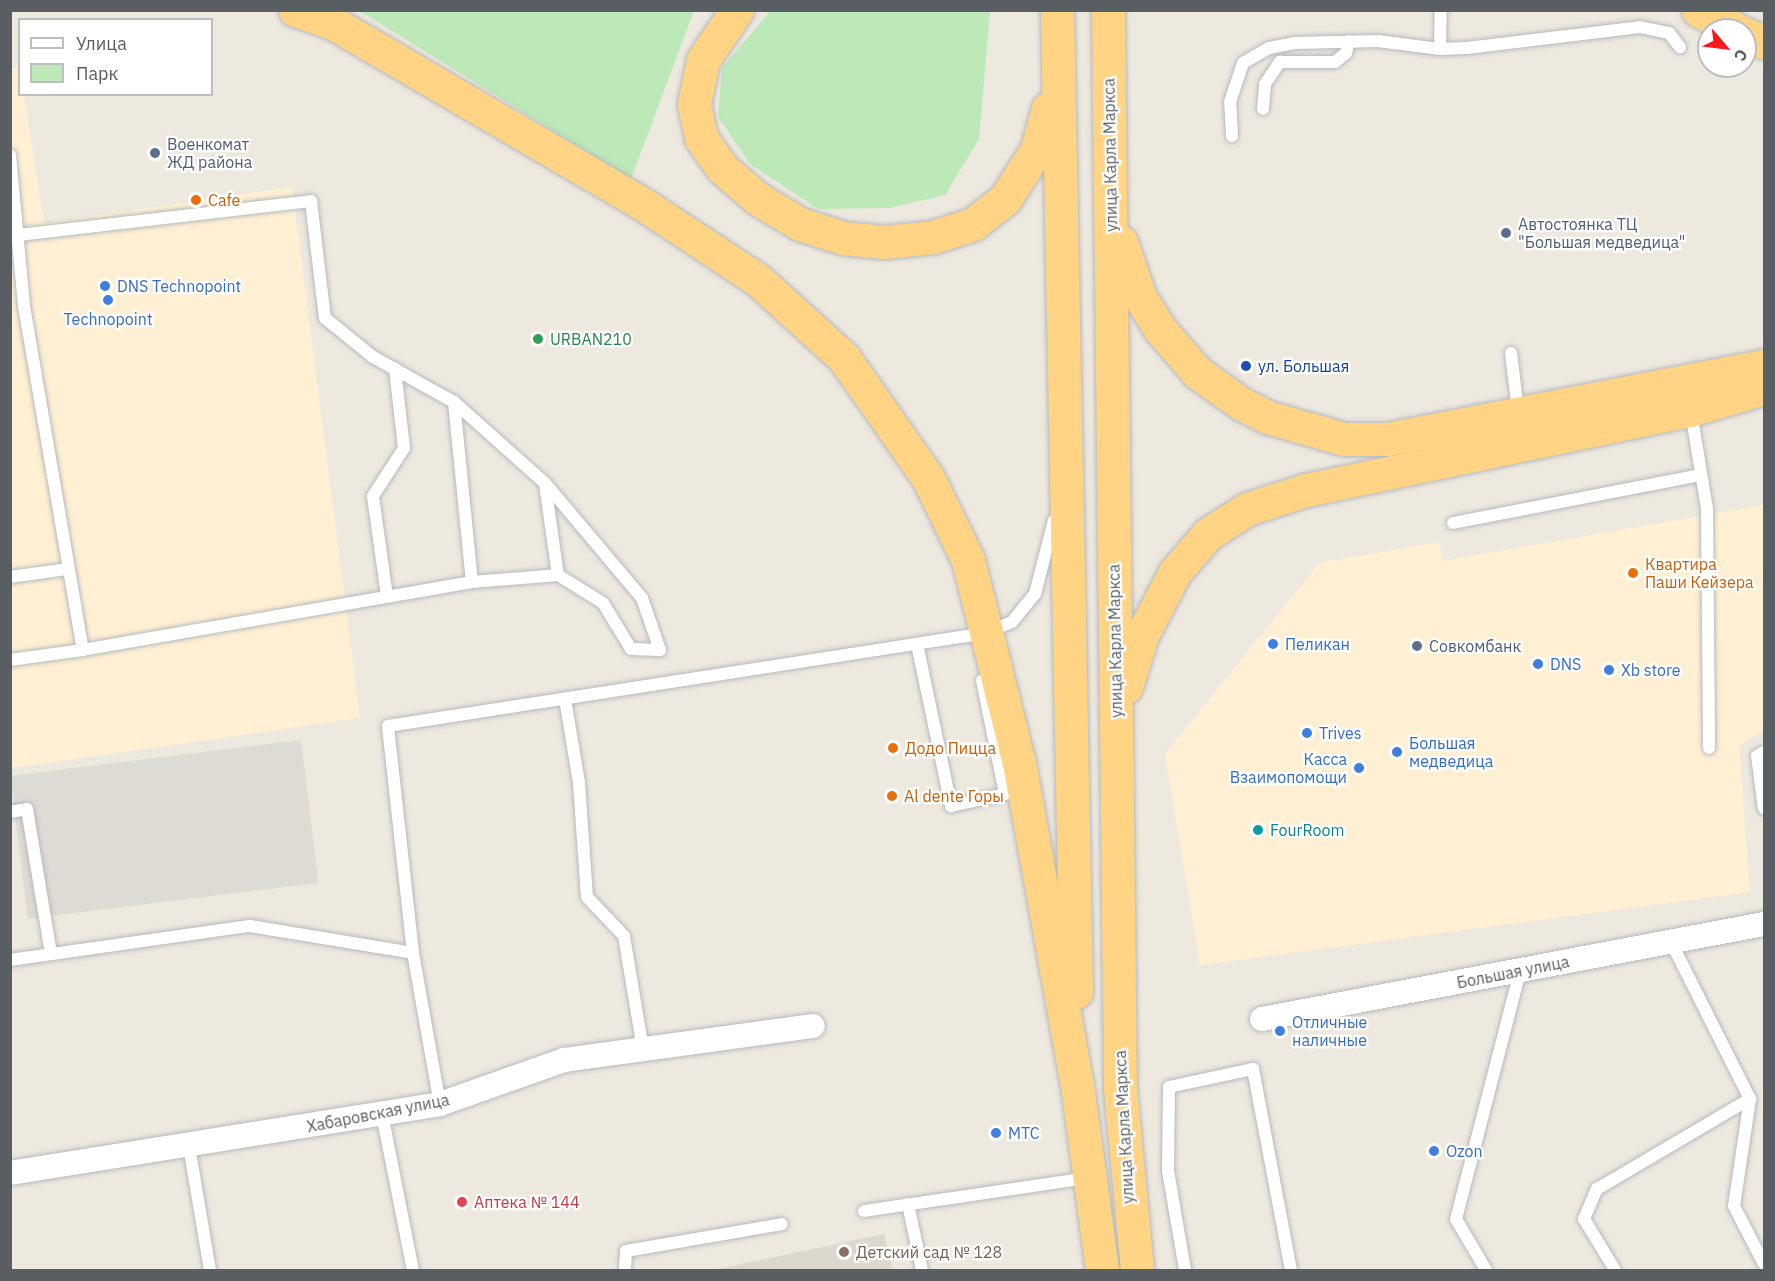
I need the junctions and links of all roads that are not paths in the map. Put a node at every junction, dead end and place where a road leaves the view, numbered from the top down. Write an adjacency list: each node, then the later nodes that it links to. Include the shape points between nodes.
1 (295, 10): 35 (highway, via 344,29 643,204 758,280 844,358 928,478 968,560)
2 (737, 10): 11 (highway, via 703,60 694,104 701,138 722,168 758,199 800,224 843,238 884,242 933,237 981,218 1005,199 1037,149)
3 (1057, 10): 11 (highway)
4 (1108, 10): 15 (highway, улица Карла Маркса)
5 (1441, 10): 10 (lane)
6 (1698, 10): 7 (highway)
7 (1714, 18)
8 (1349, 40): 10 (lane); 12 (lane, via 1346,53 1335,62 1280,62 1265,84); 13 (lane, via 1269,48 1243,63 1230,102)
9 (1680, 47): 10 (lane, via 1669,33 1640,27)
10 (1440, 49)
11 (1058, 72): 27 (highway)
12 (1263, 108)
13 (1232, 136)
14 (10, 155): 16 (lane)
15 (1110, 194): 25 (highway, via 1126,265 1159,328 1198,373 1240,403 1291,426 1365,442); 41 (highway, улица Карла Маркса)
16 (18, 235): 17 (lane); 21 (lane, via 311,201 325,318)
17 (24, 306): 18 (lane); 30 (lane)
18 (10, 309)
19 (1511, 353): 25 (lane)
20 (1764, 366): 23 (highway)
21 (395, 369): 24 (lane); 34 (lane, via 404,448 373,496)
22 (1764, 388): 23 (highway)
23 (1685, 397): 25 (highway); 26 (lane, via 1697,434); 41 (highway, via 1306,490 1240,513 1192,550 1158,599 1131,663)
24 (454, 402): 28 (lane); 33 (lane)
25 (1519, 414)
26 (1700, 475): 29 (lane); 42 (lane, via 1707,509)
27 (1066, 477): 35 (lane, via 1035,594 1012,622); 55 (highway)
28 (545, 483): 31 (lane); 31 (lane, via 642,598 660,650 631,649 603,603)
29 (1453, 523)
30 (68, 569): 32 (lane); 37 (lane)
31 (558, 574): 33 (lane)
32 (10, 577)
33 (472, 582): 34 (lane)
34 (387, 596): 37 (lane)
35 (978, 638): 36 (lane); 55 (highway, via 1018,763)
36 (917, 644): 39 (lane, via 951,806 1005,794); 40 (lane)
37 (83, 650): 38 (lane)
38 (10, 660)
39 (980, 669)
40 (565, 699): 48 (lane, via 388,726); 54 (lane, via 579,783 587,897 624,936)
41 (1116, 745): 71 (highway, улица Карла Маркса, via 1120,1089)
42 (1709, 748)
43 (1764, 752): 44 (lane, via 1757,756)
44 (1764, 809)
45 (10, 812): 49 (lane, via 27,809)
46 (1764, 924): 47 (street, Большая улица)
47 (1671, 942): 51 (street, Большая улица); 56 (lane)
48 (413, 953): 49 (lane, via 250,926); 57 (lane)
49 (51, 954): 50 (lane)
50 (10, 960)
51 (1520, 971): 52 (street, Большая улица); 74 (lane, via 1456,1219)
52 (1262, 1019)
53 (813, 1026): 54 (street, Хабаровская улица)
54 (643, 1050): 57 (street, Хабаровская улица, via 564,1060)
55 (1078, 1092): 61 (highway)
56 (1750, 1099): 65 (lane, via 1734,1206); 75 (lane, via 1597,1189 1584,1219)
57 (440, 1104): 58 (street, Хабаровская улица)
58 (382, 1114): 59 (street, Хабаровская улица); 67 (lane)
59 (189, 1146): 60 (street, Хабаровская улица); 66 (lane)
60 (10, 1173)
61 (1088, 1178): 62 (lane); 70 (highway)
62 (908, 1204): 63 (lane); 69 (lane)
63 (864, 1211)
64 (782, 1224): 68 (lane, via 626,1251)
65 (1764, 1264)
66 (210, 1270)
67 (413, 1270)
68 (625, 1270)
69 (921, 1270)
70 (1102, 1270)
71 (1137, 1270)
72 (1185, 1270): 73 (lane, via 1168,1171 1169,1087 1253,1069)
73 (1291, 1270)
74 (1486, 1270)
75 (1615, 1270)

